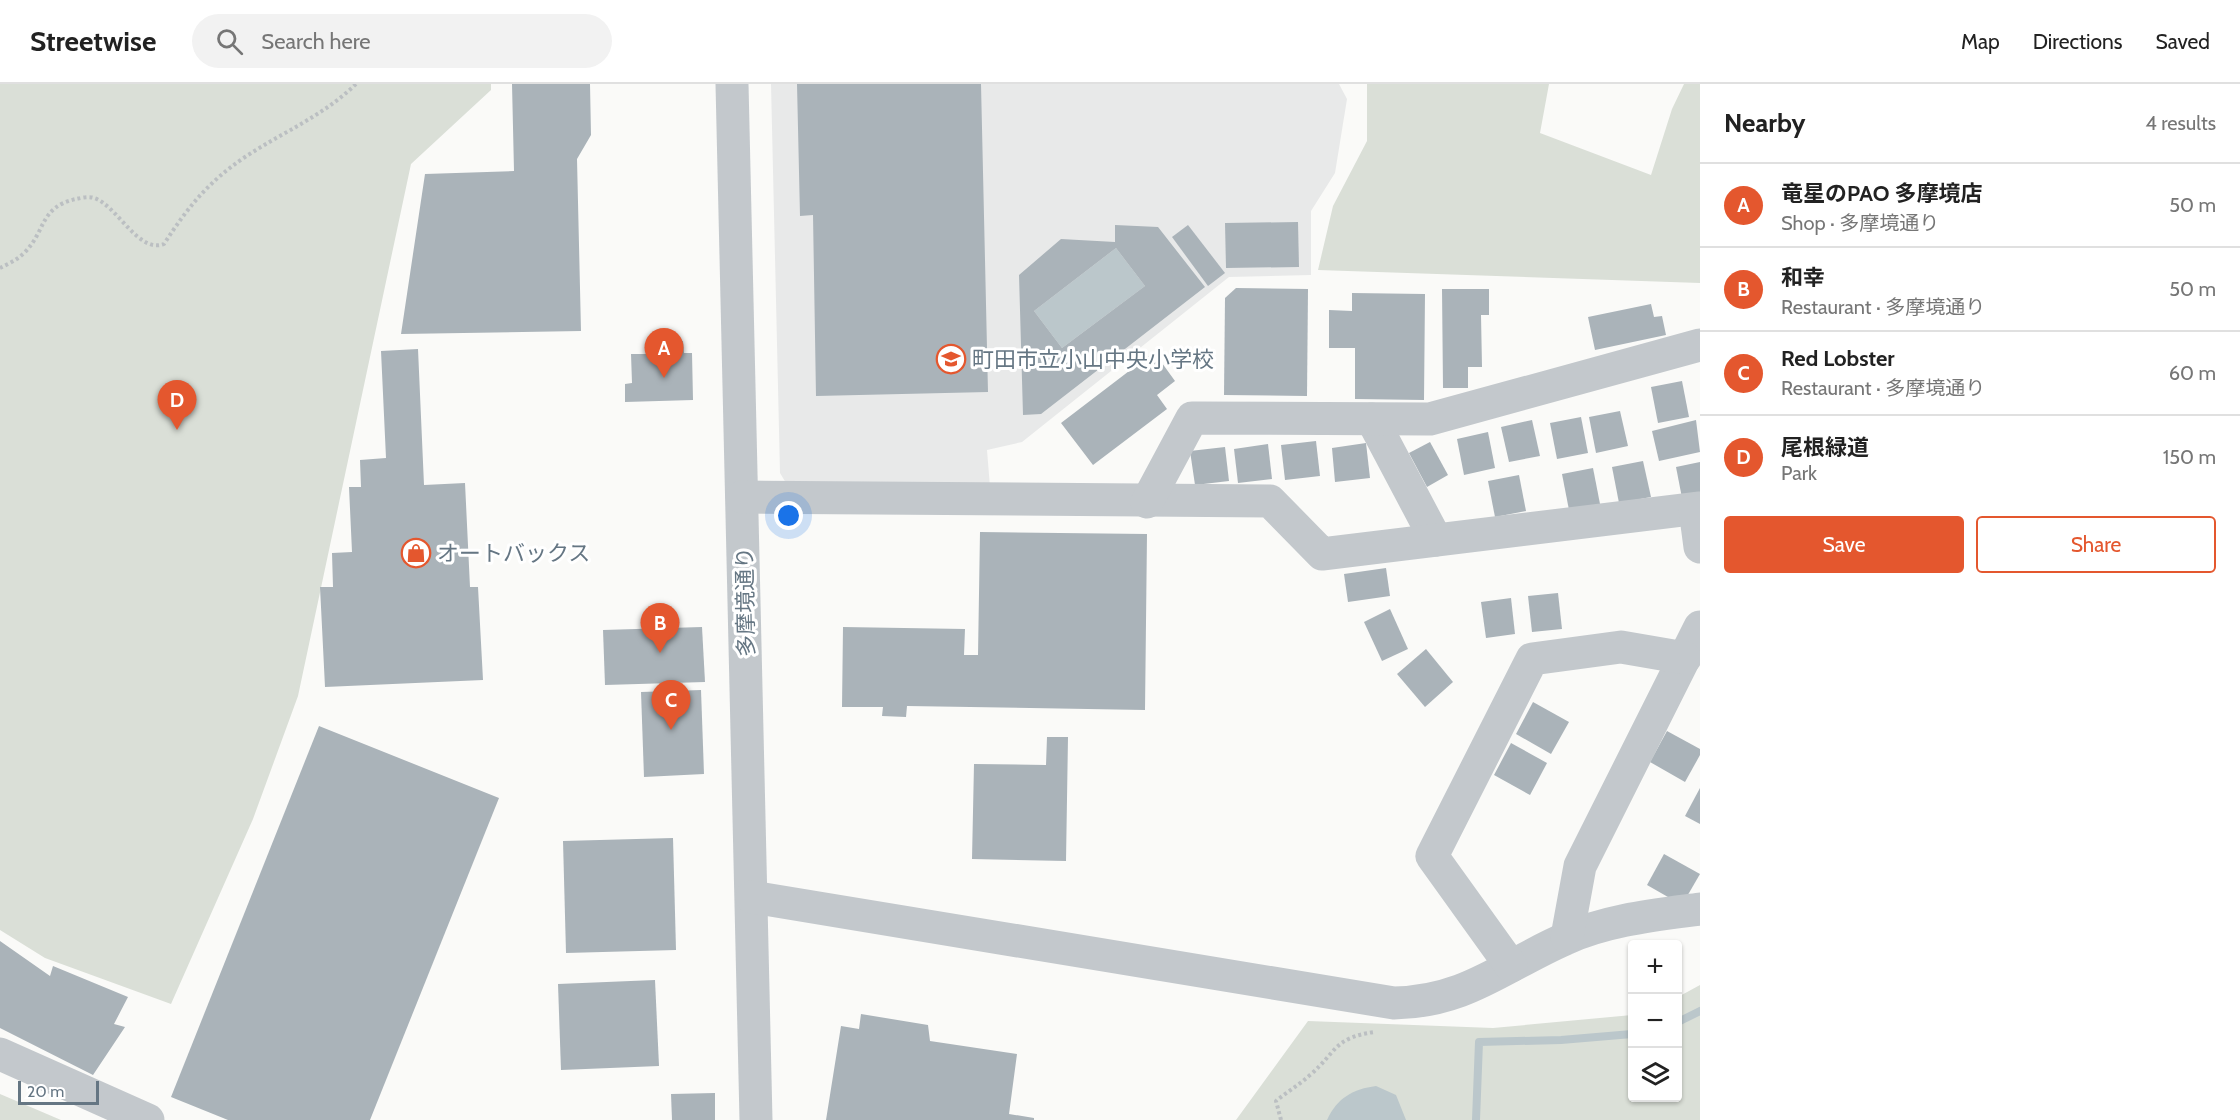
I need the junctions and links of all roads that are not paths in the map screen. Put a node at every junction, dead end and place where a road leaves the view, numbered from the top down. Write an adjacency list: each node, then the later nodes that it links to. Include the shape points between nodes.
1 (732, 84): 4 (street, 多摩境通り)
2 (1700, 345): 3 (street, via 1430,419)
3 (1372, 419): 5 (street, via 1192,418); 7 (street)
4 (742, 497): 5 (street); 11 (street, 多摩境通り)
5 (1147, 502): 7 (street, via 1270,501 1322,554)
6 (1697, 509): 7 (street); 8 (street)
7 (1436, 540)
8 (1700, 547)
9 (1700, 627): 10 (street)
10 (1685, 658): 13 (street, via 1580,866); 14 (street, via 1621,647 1532,659 1432,856)
11 (752, 897): 14 (street, via 1381,1002 1412,1003 1449,997); 17 (street, 多摩境通り)
12 (1700, 909): 13 (street, via 1639,917)
13 (1567, 937): 14 (street)
14 (1511, 966)
15 (0, 1053): 16 (street)
16 (148, 1120)
17 (756, 1120)

